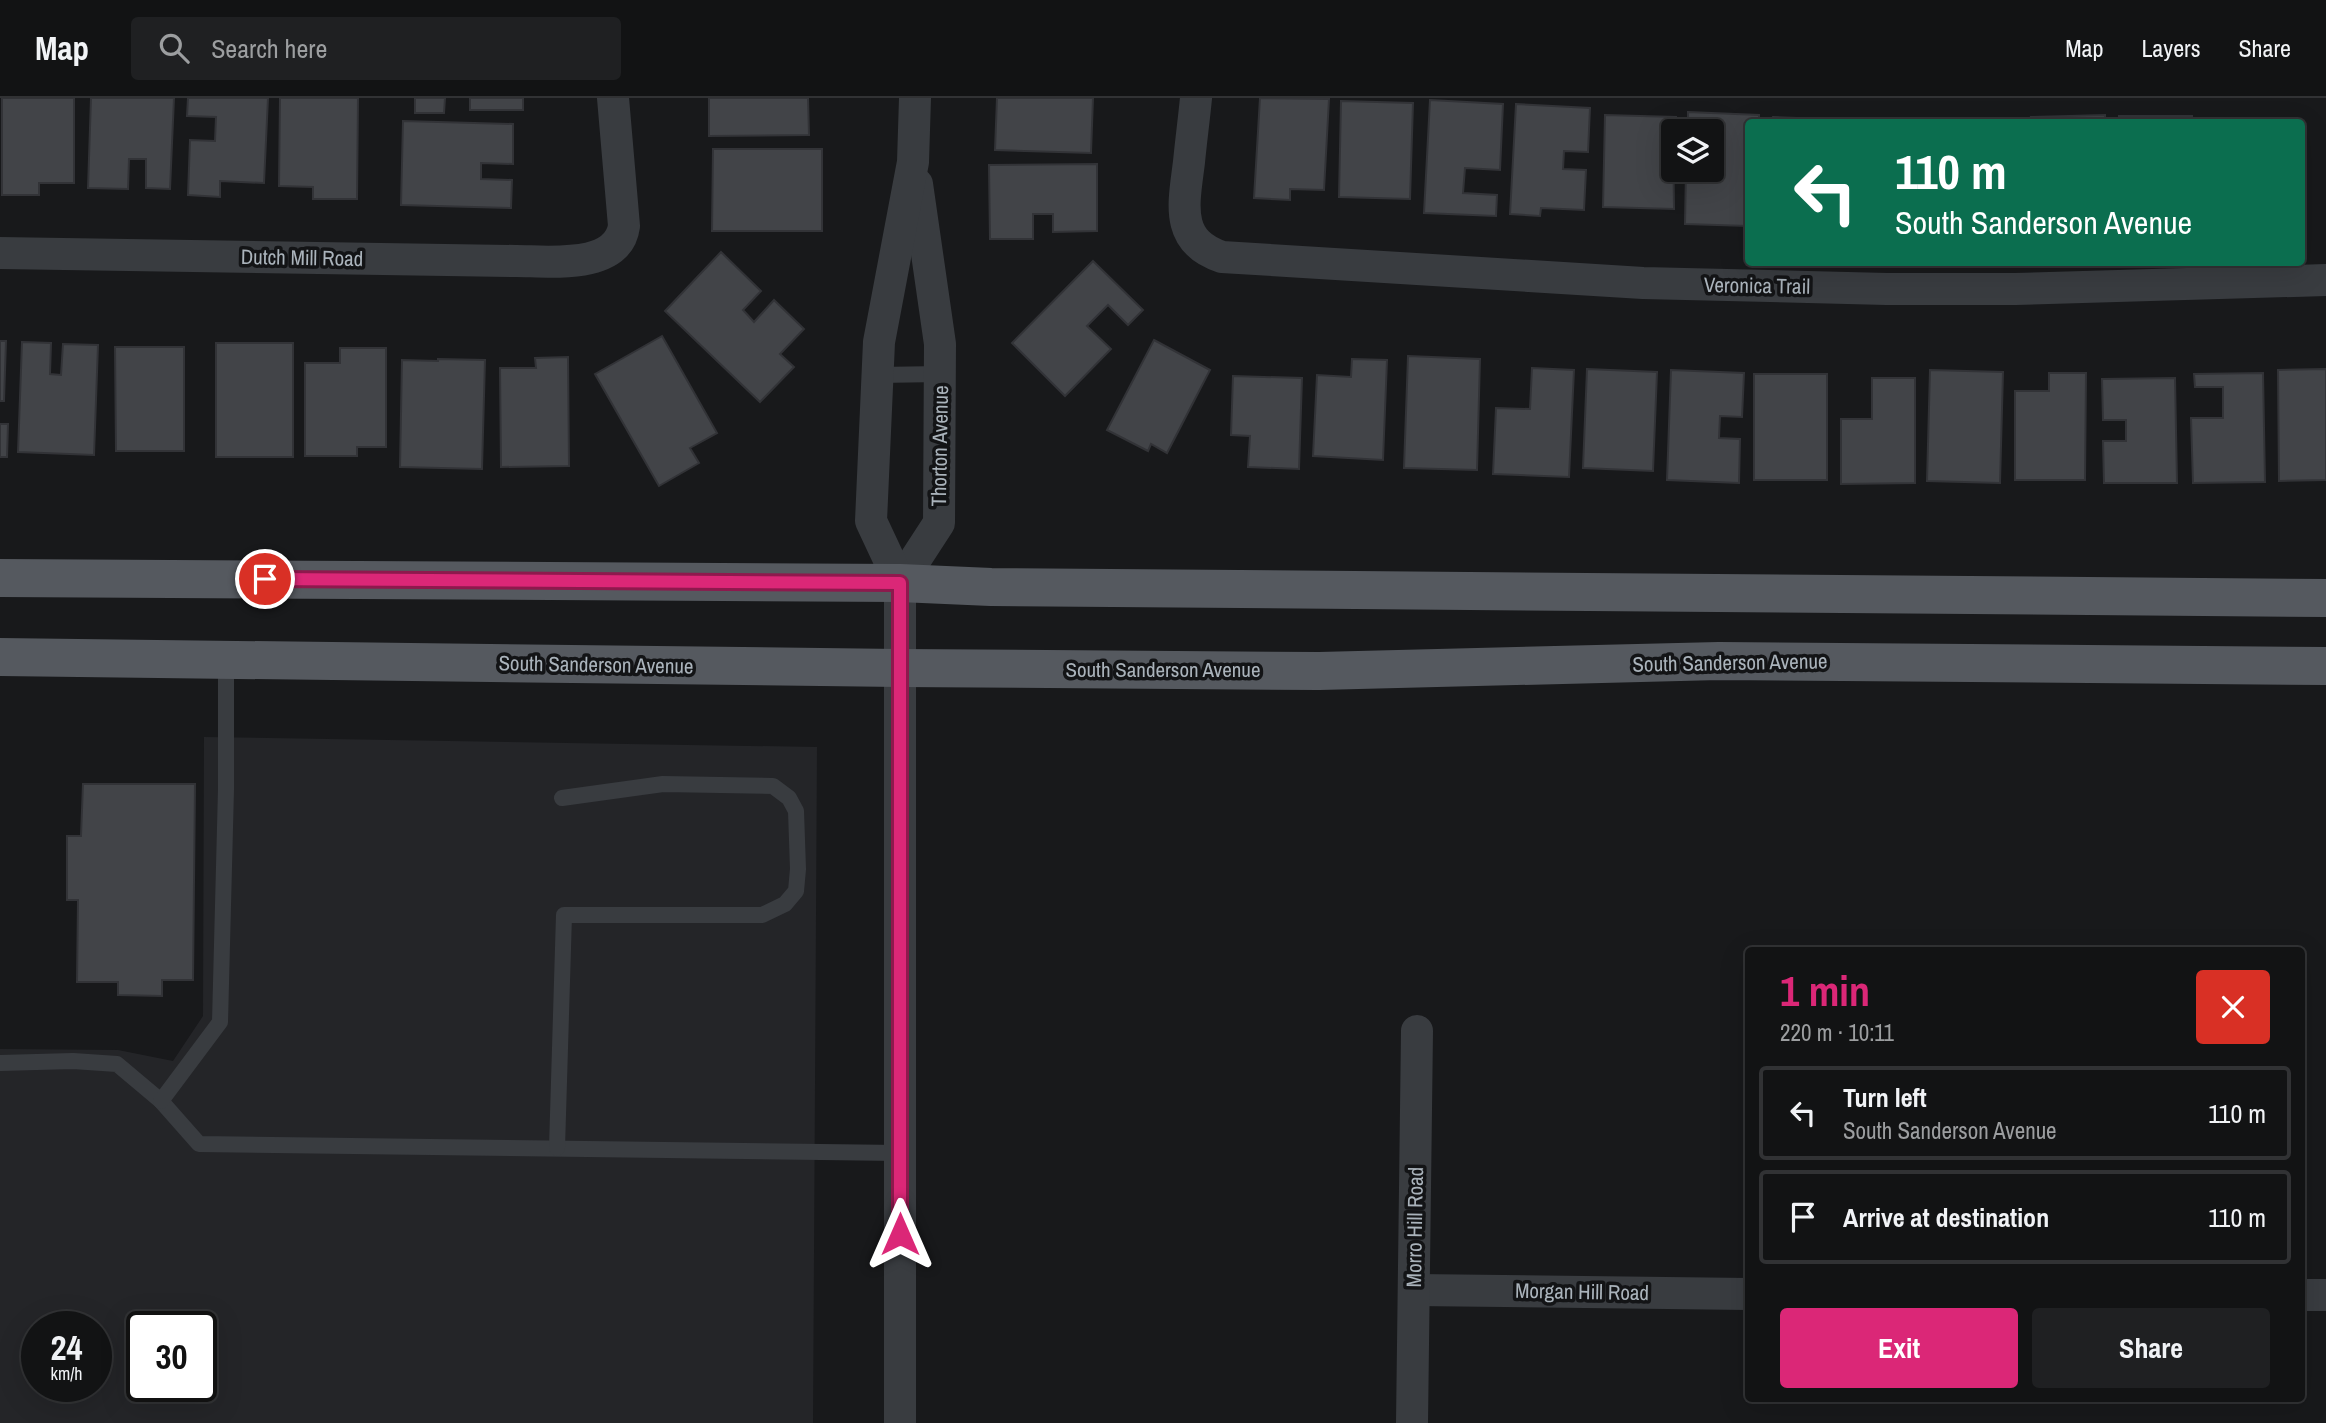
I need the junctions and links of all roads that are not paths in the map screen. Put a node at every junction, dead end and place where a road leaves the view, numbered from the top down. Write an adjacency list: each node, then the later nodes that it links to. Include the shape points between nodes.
1 (613, 98): 5 (street, Dutch Mill Road, via 624,226 617,245 603,255 516,261)
2 (915, 98): 4 (street, Thorton Avenue)
3 (1196, 98): 6 (street, Veronica Trail, via 1183,211 1194,240 1207,252 1222,257 1643,283 1887,289)
4 (913, 162): 7 (street, Thorton Avenue); 8 (street, Thorton Avenue, via 878,342)
5 (0, 253)
6 (2326, 280)
7 (942, 374): 8 (lane); 10 (street, Thorton Avenue, via 939,523)
8 (877, 375): 10 (street, Thorton Avenue, via 871,521)
9 (0, 578): 10 (main road)
10 (900, 583): 11 (main road); 15 (street)
11 (2326, 598)
12 (0, 657): 13 (main road, South Sanderson Avenue)
13 (226, 661): 15 (main road, South Sanderson Avenue); 19 (lane, via 219,1022)
14 (2326, 666): 15 (main road, South Sanderson Avenue, via 1719,661 1319,671)
15 (899, 668): 21 (street)
16 (562, 798): 20 (lane, via 663,784 773,786 789,798 796,811 798,869 796,891 785,904 762,915 565,915)
17 (1417, 1031): 22 (street, Morro Hill Road)
18 (0, 1063): 19 (lane, via 117,1064)
19 (162, 1101): 20 (lane, via 199,1143)
20 (557, 1148): 21 (lane)
21 (900, 1153): 26 (street)
22 (1415, 1290): 23 (street, Morgan Hill Road); 27 (street, Morro Hill Road)
23 (1745, 1294)
24 (2305, 1295): 25 (street)
25 (2326, 1295)
26 (900, 1423)
27 (1412, 1423)

